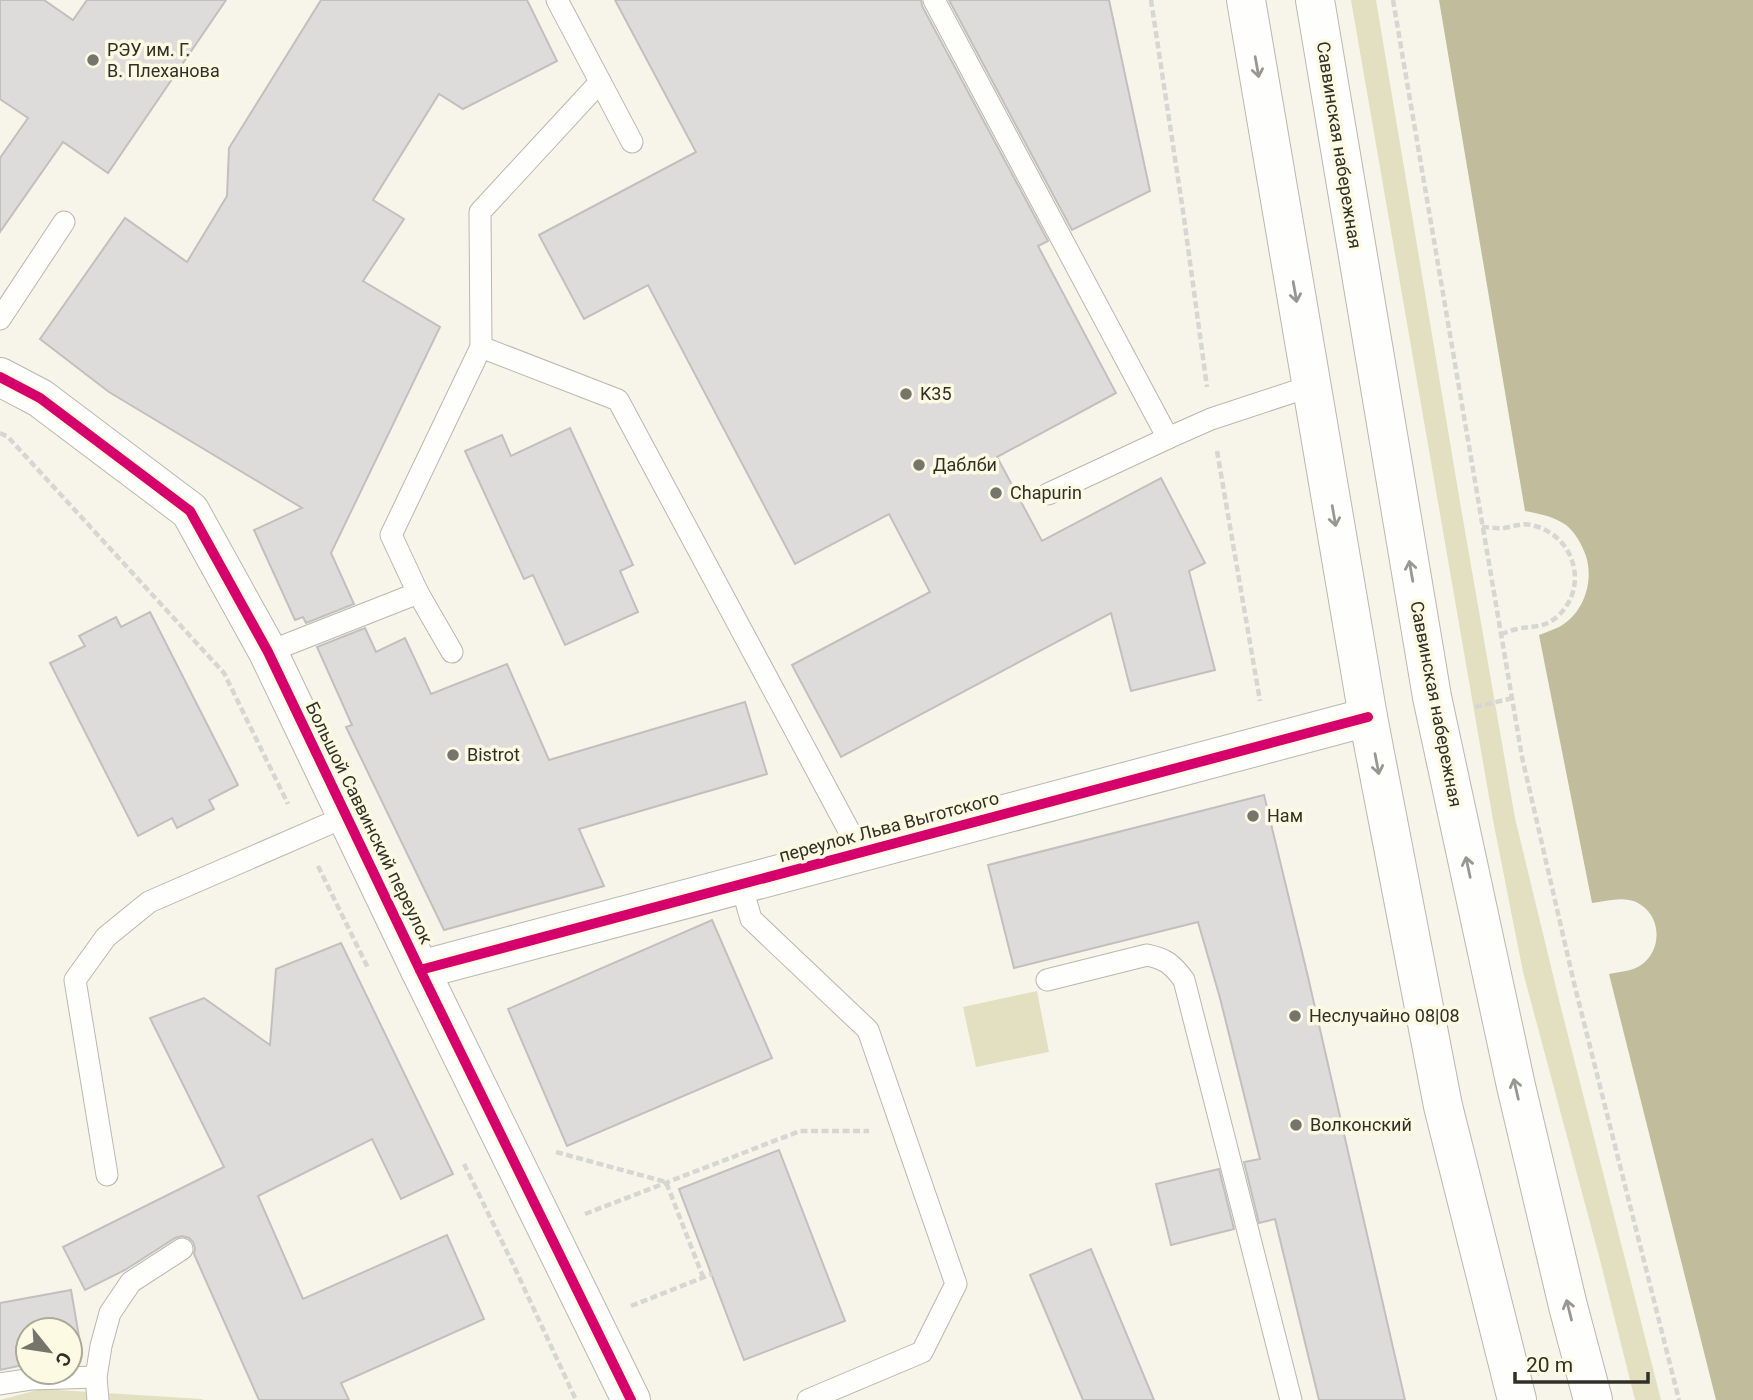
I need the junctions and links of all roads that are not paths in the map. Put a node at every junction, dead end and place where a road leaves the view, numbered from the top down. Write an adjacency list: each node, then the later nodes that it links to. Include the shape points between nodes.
1 (557, 0): 5 (lane)
2 (934, 0): 12 (lane)
3 (1246, 0): 11 (main road, one-way to 11)
4 (1315, 0): 32 (main road, Саввинская набережная, one-way to 4, via 1516,1086 1432,696)
5 (600, 82): 6 (lane); 9 (lane, via 480,212)
6 (632, 142)
7 (64, 222): 8 (lane)
8 (0, 319)
9 (481, 347): 14 (lane, via 391,535); 19 (lane, via 618,400)
10 (0, 377): 15 (main road, Большой Саввинский переулок, via 40,398 190,511)
11 (1311, 386): 12 (lane); 17 (main road, one-way to 17)
12 (1168, 438): 13 (lane)
13 (1048, 494)
14 (418, 593): 15 (lane); 16 (lane)
15 (268, 652): 18 (main road, Большой Саввинский переулок)
16 (452, 652)
17 (1368, 717): 19 (main road, переулок Льва Выготского); 27 (main road, one-way to 27, via 1443,1106)
18 (347, 816): 21 (main road, Большой Саввинский переулок); 23 (lane, via 149,902 106,937 75,980)
19 (861, 853): 20 (main road, переулок Льва Выготского)
20 (741, 884): 21 (main road, переулок Льва Выготского); 30 (lane, via 751,919 868,1030 956,1284 922,1352)
21 (420, 970): 29 (main road, Большой Саввинский переулок)
22 (1047, 981): 31 (lane, via 1147,955 1175,967 1184,980)
23 (107, 1175)
24 (182, 1249): 25 (lane, via 131,1282 110,1313)
25 (96, 1377): 26 (lane); 28 (lane)
26 (0, 1384)
27 (1514, 1399)
28 (98, 1400)
29 (631, 1400)
30 (808, 1400)
31 (1291, 1400)
32 (1593, 1400)

